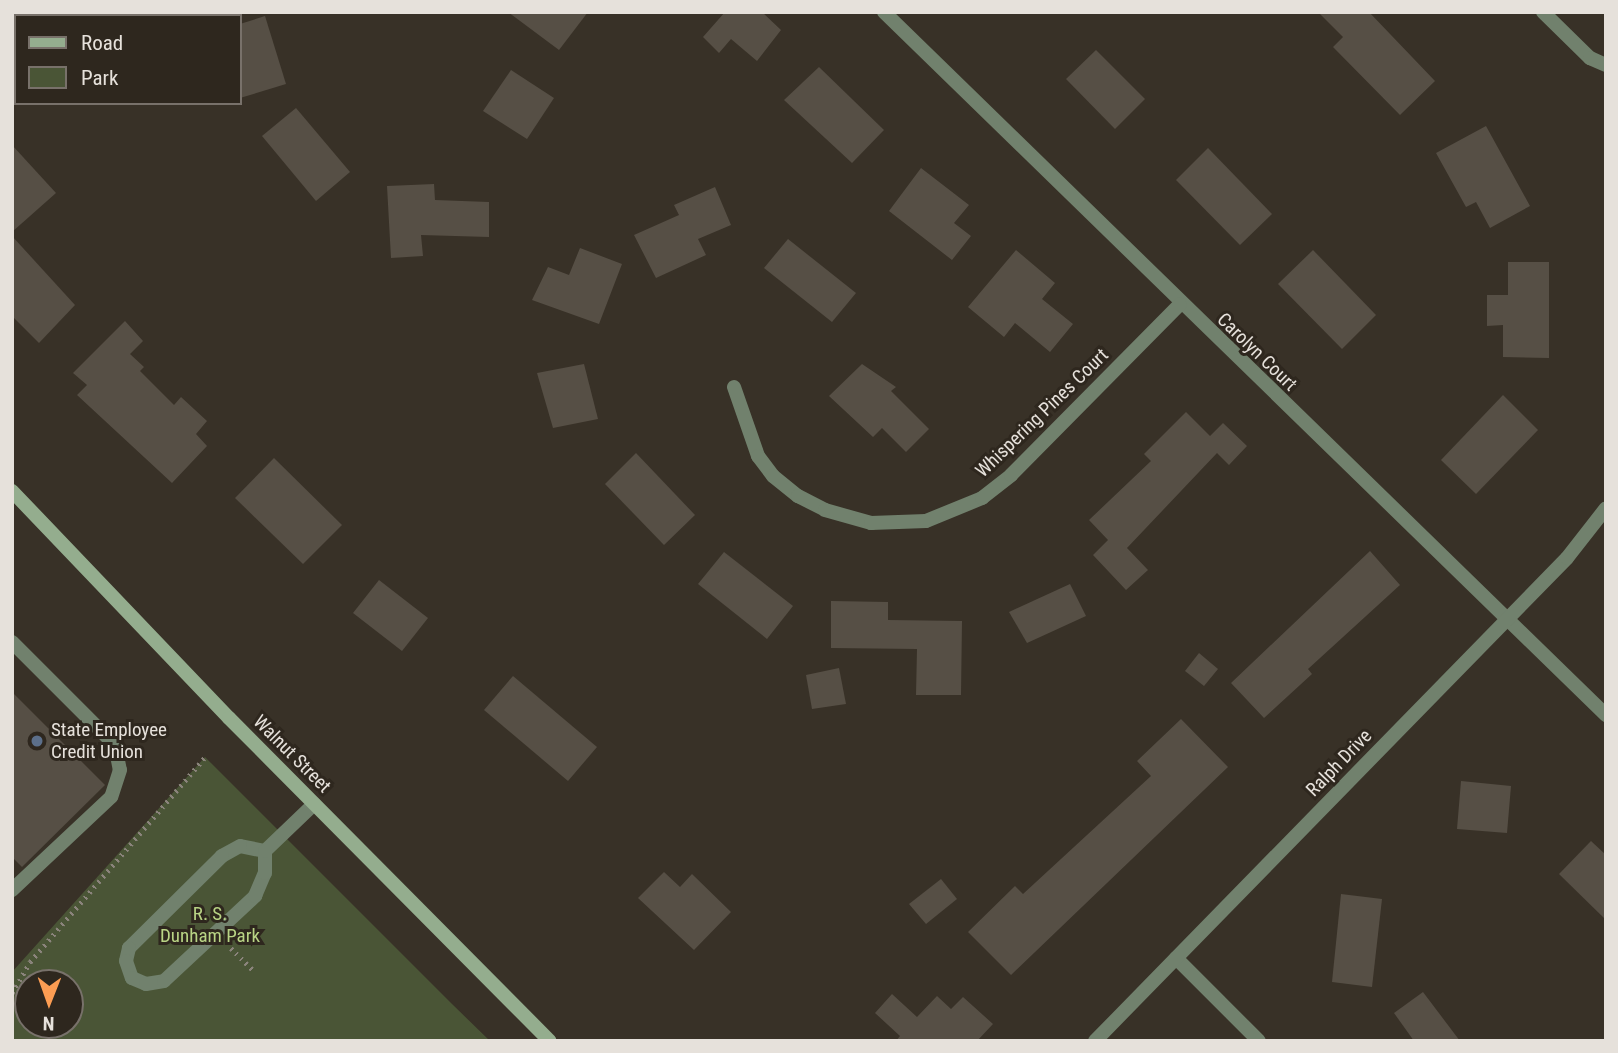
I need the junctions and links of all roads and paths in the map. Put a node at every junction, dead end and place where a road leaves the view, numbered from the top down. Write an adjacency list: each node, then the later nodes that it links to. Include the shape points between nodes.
1 (884, 12): 4 (street, Carolyn Court)
2 (1543, 12): 3 (street, via 1590,58)
3 (1606, 65)
4 (1180, 304): 5 (street, Whispering Pines Court, via 1012,475 982,498 926,521 871,523 825,510 798,496 773,476 758,456); 8 (street, Carolyn Court)
5 (734, 387)
6 (12, 491): 12 (main road, Walnut Street)
7 (1606, 508): 8 (street, Ralph Drive, via 1590,533)
8 (1508, 616): 10 (street, Carolyn Court); 16 (street, Ralph Drive)
9 (12, 642): 14 (street, via 115,745 120,770 111,797)
10 (1606, 715)
11 (207, 755): 18 (path, via 30,962)
12 (314, 804): 13 (street); 19 (main road, Walnut Street)
13 (265, 851): 15 (street, via 265,873 255,895); 15 (street, via 240,846 222,856 129,948 126,961 132,978 146,984 164,981)
14 (12, 890)
15 (215, 932): 17 (path)
16 (1176, 958): 20 (street, Ralph Drive); 21 (street)
17 (255, 972)
18 (12, 993)
19 (550, 1041)
20 (1095, 1041)
21 (1259, 1041)

